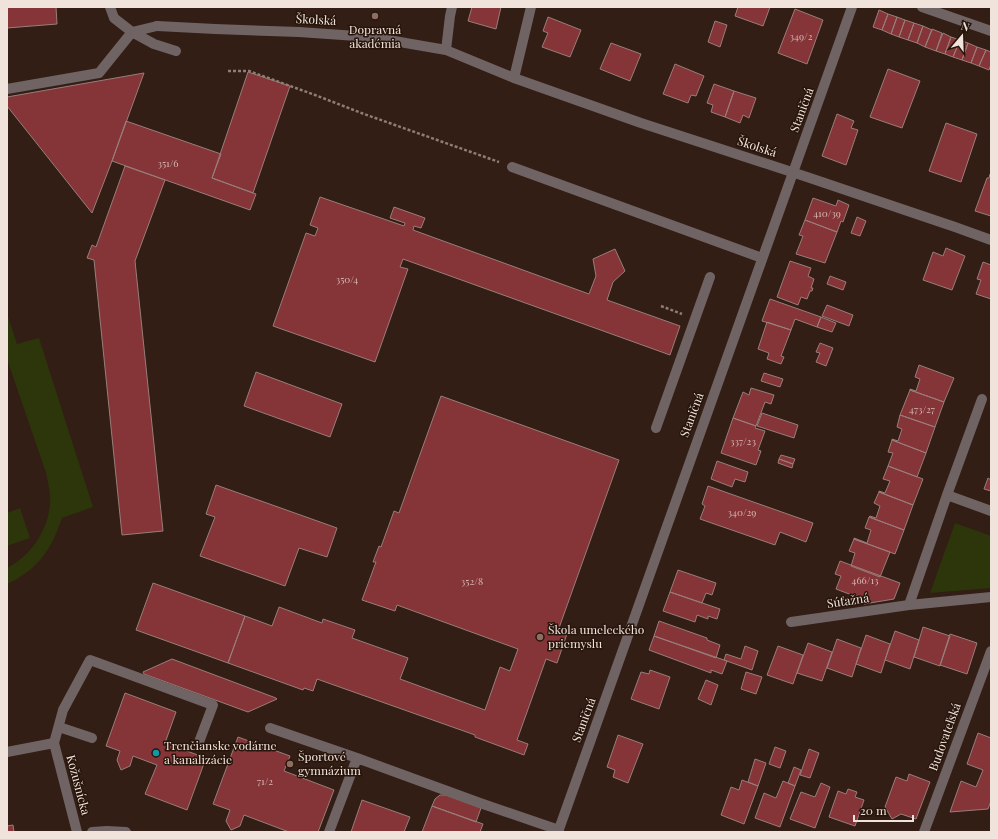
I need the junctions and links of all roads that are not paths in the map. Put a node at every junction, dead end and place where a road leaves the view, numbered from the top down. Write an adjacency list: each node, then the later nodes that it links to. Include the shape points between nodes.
1 (110, 7): 7 (street, via 114,18)
2 (452, 7): 8 (street)
3 (531, 7): 10 (street)
4 (852, 7): 13 (street, Staničná)
5 (922, 7): 6 (street)
6 (991, 31)
7 (132, 32): 8 (street, Školská, via 157,26 299,32 371,37); 9 (street, via 154,44); 11 (street, via 99,73)
8 (446, 50): 10 (street, Školská)
9 (176, 51)
10 (514, 78): 13 (street, Školská, via 641,123)
11 (7, 89)
12 (512, 167): 15 (street)
13 (793, 172): 14 (street, Školská); 15 (street, Staničná)
14 (991, 240)
15 (762, 258): 32 (street, Staničná)
16 (710, 277): 18 (street)
17 (982, 399): 19 (street)
18 (656, 428)
19 (947, 495): 20 (street); 22 (street)
20 (991, 511)
21 (991, 598): 22 (street, Súťažná)
22 (909, 605): 23 (street, Súťažná)
23 (791, 622)
24 (991, 651): 37 (street, Budovateľská)
25 (58, 727): 27 (street); 28 (street, via 63,710 90,660 213,705); 29 (street)
26 (270, 728): 31 (street)
27 (92, 738)
28 (199, 742)
29 (54, 743): 30 (street, Kožušnícka); 33 (street, Kožušnícka)
30 (7, 752)
31 (357, 758): 32 (street); 36 (street)
32 (558, 831)
33 (77, 832)
34 (92, 832): 35 (street)
35 (126, 832)
36 (329, 832)
37 (924, 832)

